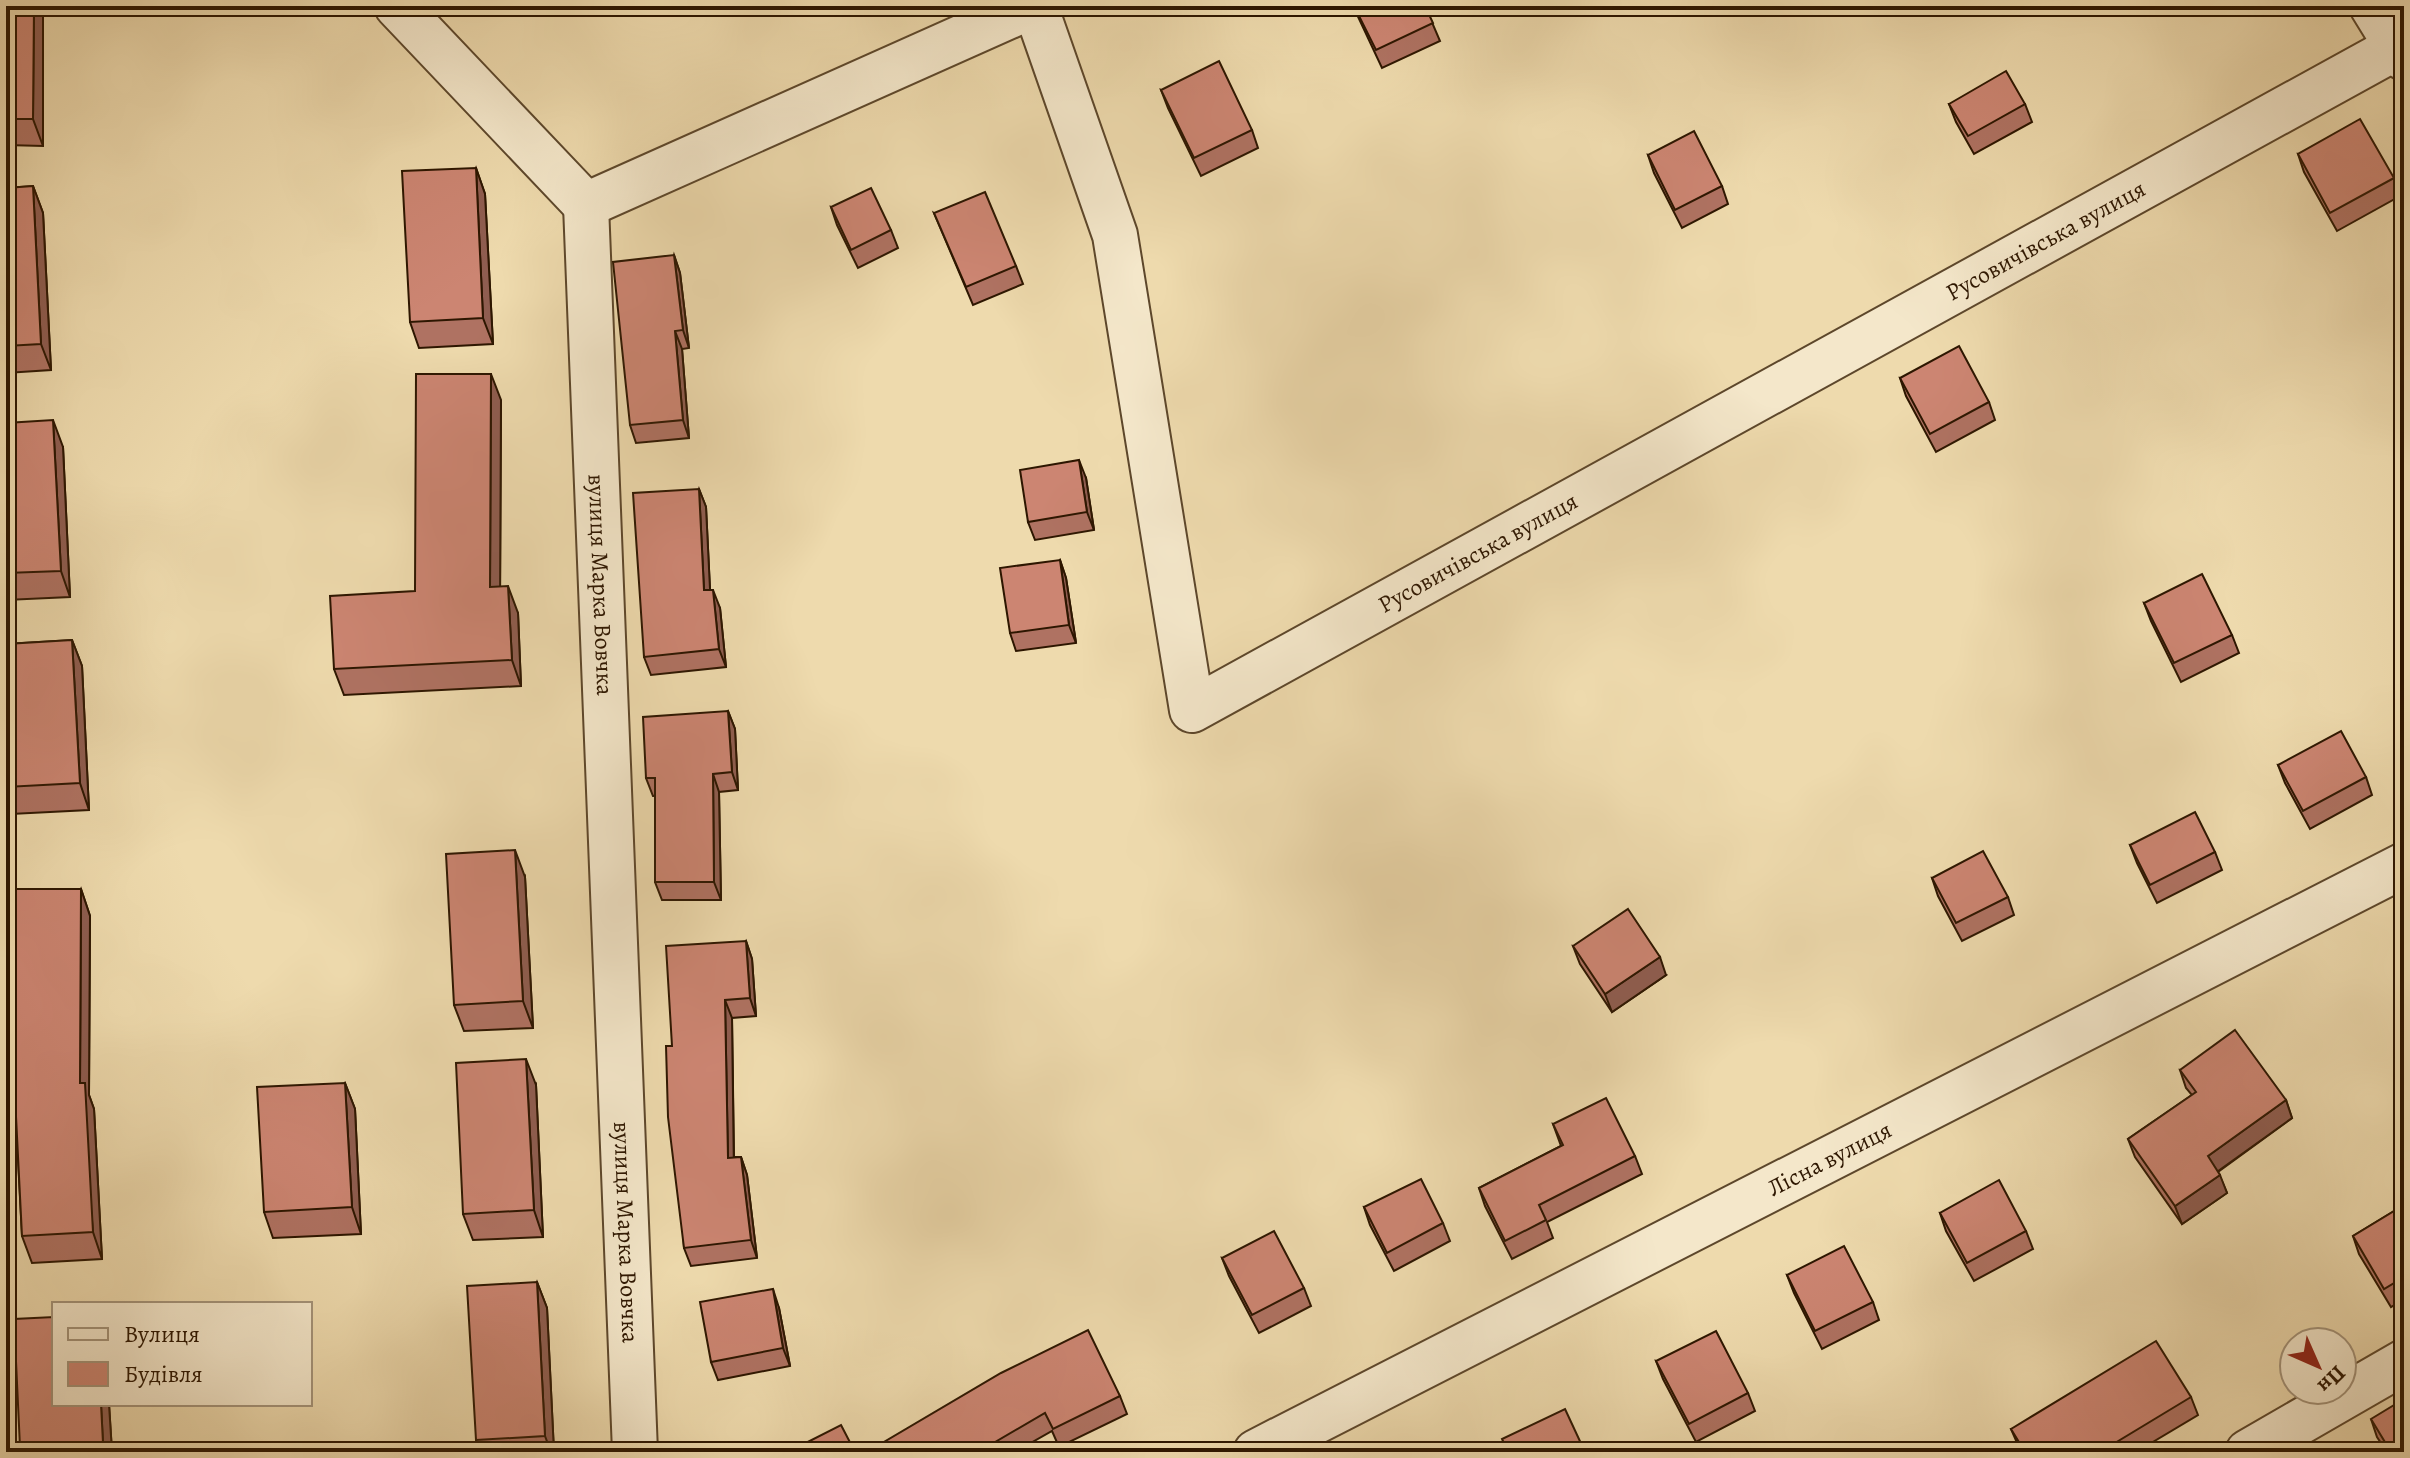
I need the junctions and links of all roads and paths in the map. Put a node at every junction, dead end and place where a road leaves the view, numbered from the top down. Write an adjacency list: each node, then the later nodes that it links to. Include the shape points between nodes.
1 (397, 6): 5 (street)
2 (1034, 6): 4 (street, Русовичівська вулиця, via 1115,235 1192,710); 5 (street)
3 (2372, 6): 4 (street)
4 (2400, 53)
5 (586, 205): 9 (street, вулиця Марка Вовчка)
6 (2404, 865): 10 (street, Лісна вулиця)
7 (2404, 1362): 8 (street)
8 (2316, 1436): 11 (street)
9 (635, 1452)
10 (1256, 1452)
11 (2248, 1452)

